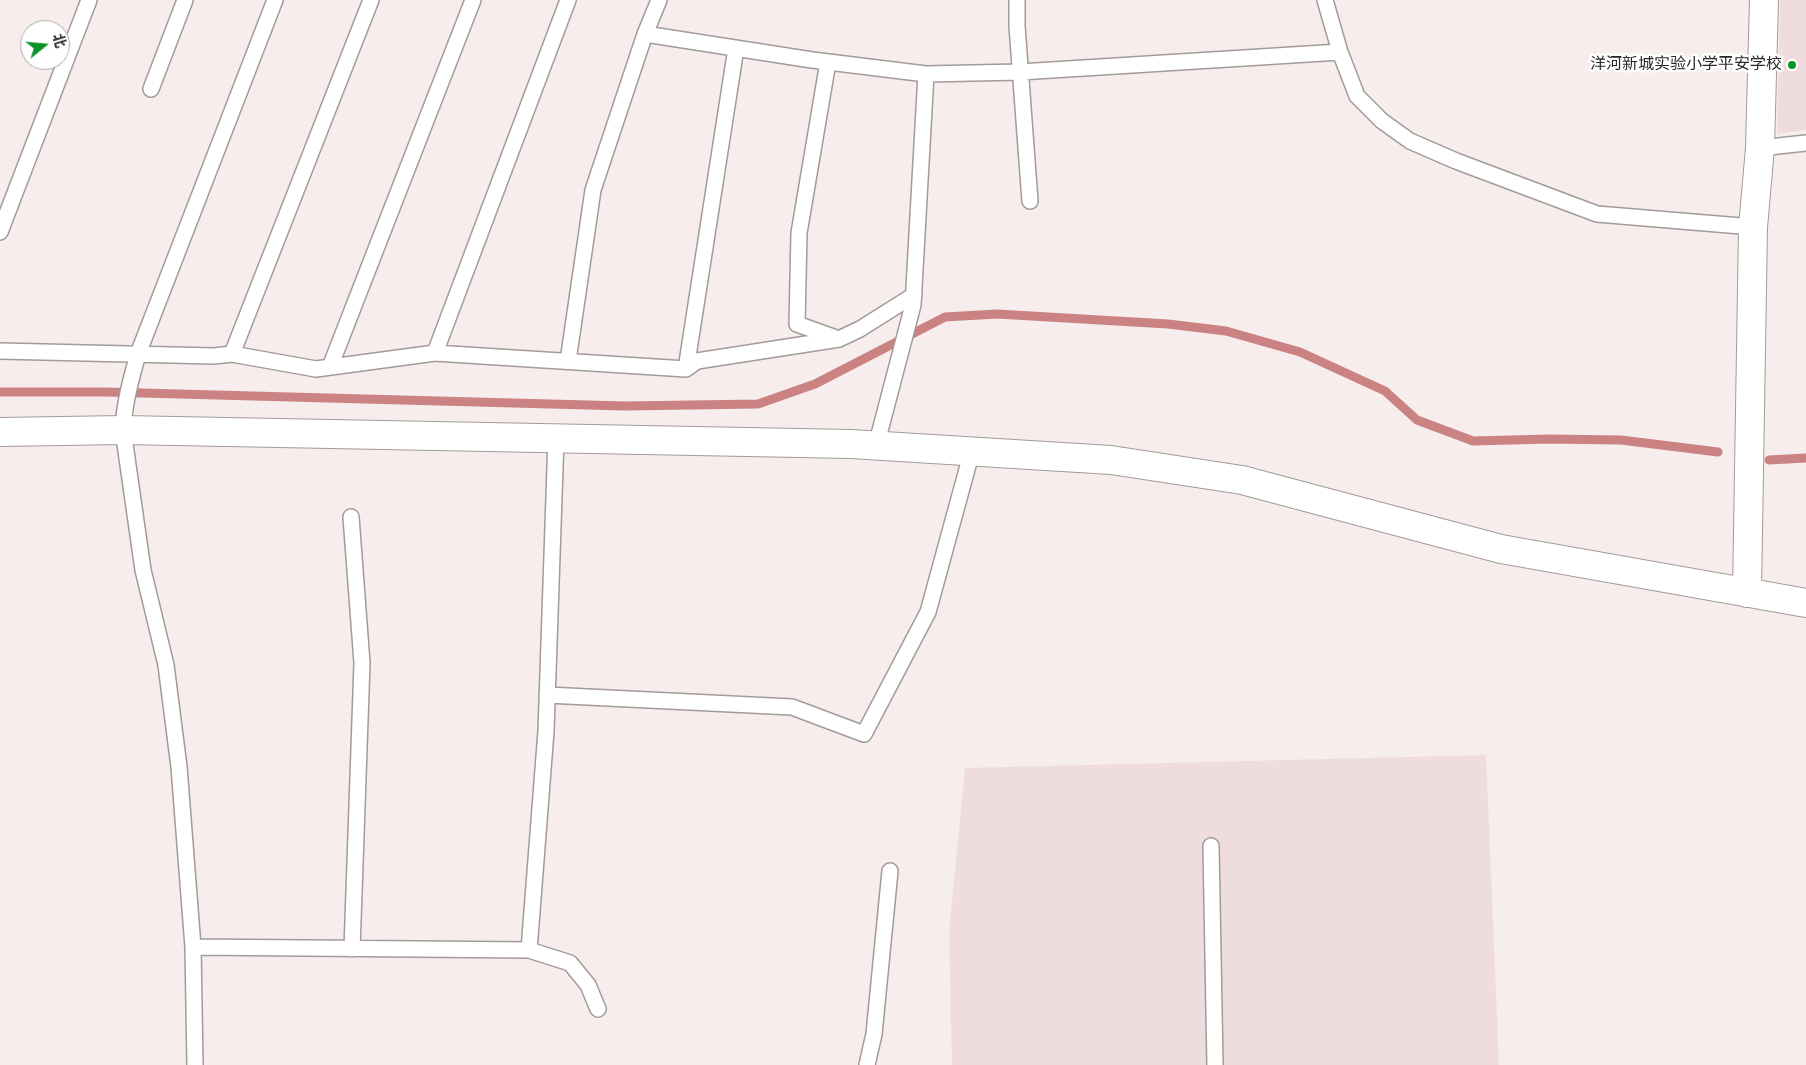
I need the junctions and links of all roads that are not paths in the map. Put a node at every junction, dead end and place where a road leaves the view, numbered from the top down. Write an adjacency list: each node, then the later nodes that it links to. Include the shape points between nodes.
1 (89, 0): 22 (lane)
2 (185, 0): 17 (lane)
3 (274, 0): 27 (lane)
4 (371, 0): 28 (lane)
5 (473, 0): 30 (lane)
6 (568, 0): 26 (lane)
7 (659, 0): 11 (lane)
8 (1017, 0): 15 (lane)
9 (1325, 0): 13 (lane)
10 (1764, 0): 19 (street)
11 (645, 34): 12 (lane); 29 (lane, via 593,190)
12 (736, 48): 14 (lane); 31 (lane)
13 (1340, 52): 15 (lane); 21 (lane, via 1357,96 1382,121 1410,141 1456,161 1597,214)
14 (828, 62): 16 (lane); 24 (lane, via 799,233 797,324)
15 (1020, 72): 16 (lane); 20 (lane)
16 (926, 74): 23 (lane)
17 (151, 89)
18 (1806, 143): 19 (lane)
19 (1760, 148): 21 (street)
20 (1030, 201)
21 (1753, 227): 38 (street)
22 (0, 232)
23 (914, 295): 24 (lane, via 860,330); 35 (lane)
24 (839, 339): 31 (lane, via 697,361)
25 (0, 351): 27 (lane)
26 (435, 353): 29 (lane); 30 (lane)
27 (138, 354): 28 (lane); 32 (lane)
28 (232, 354): 30 (lane, via 316,369)
29 (568, 361): 31 (lane)
30 (330, 367)
31 (686, 368)
32 (123, 424): 33 (street); 34 (street); 43 (lane, via 143,570 166,665 179,767)
33 (0, 432)
34 (556, 438): 35 (street); 40 (lane)
35 (876, 446): 36 (street)
36 (972, 452): 38 (street, via 1111,460 1242,480 1501,550); 40 (lane, via 928,612 864,734 792,707)
37 (351, 517): 44 (lane, via 362,663)
38 (1747, 593): 39 (street)
39 (1806, 603)
40 (547, 695): 45 (lane)
41 (1211, 846): 49 (lane)
42 (890, 871): 48 (lane, via 874,1034)
43 (193, 947): 44 (lane); 47 (lane)
44 (352, 949): 45 (lane)
45 (529, 950): 46 (lane, via 570,963 588,985)
46 (598, 1009)
47 (195, 1065)
48 (867, 1065)
49 (1215, 1065)

